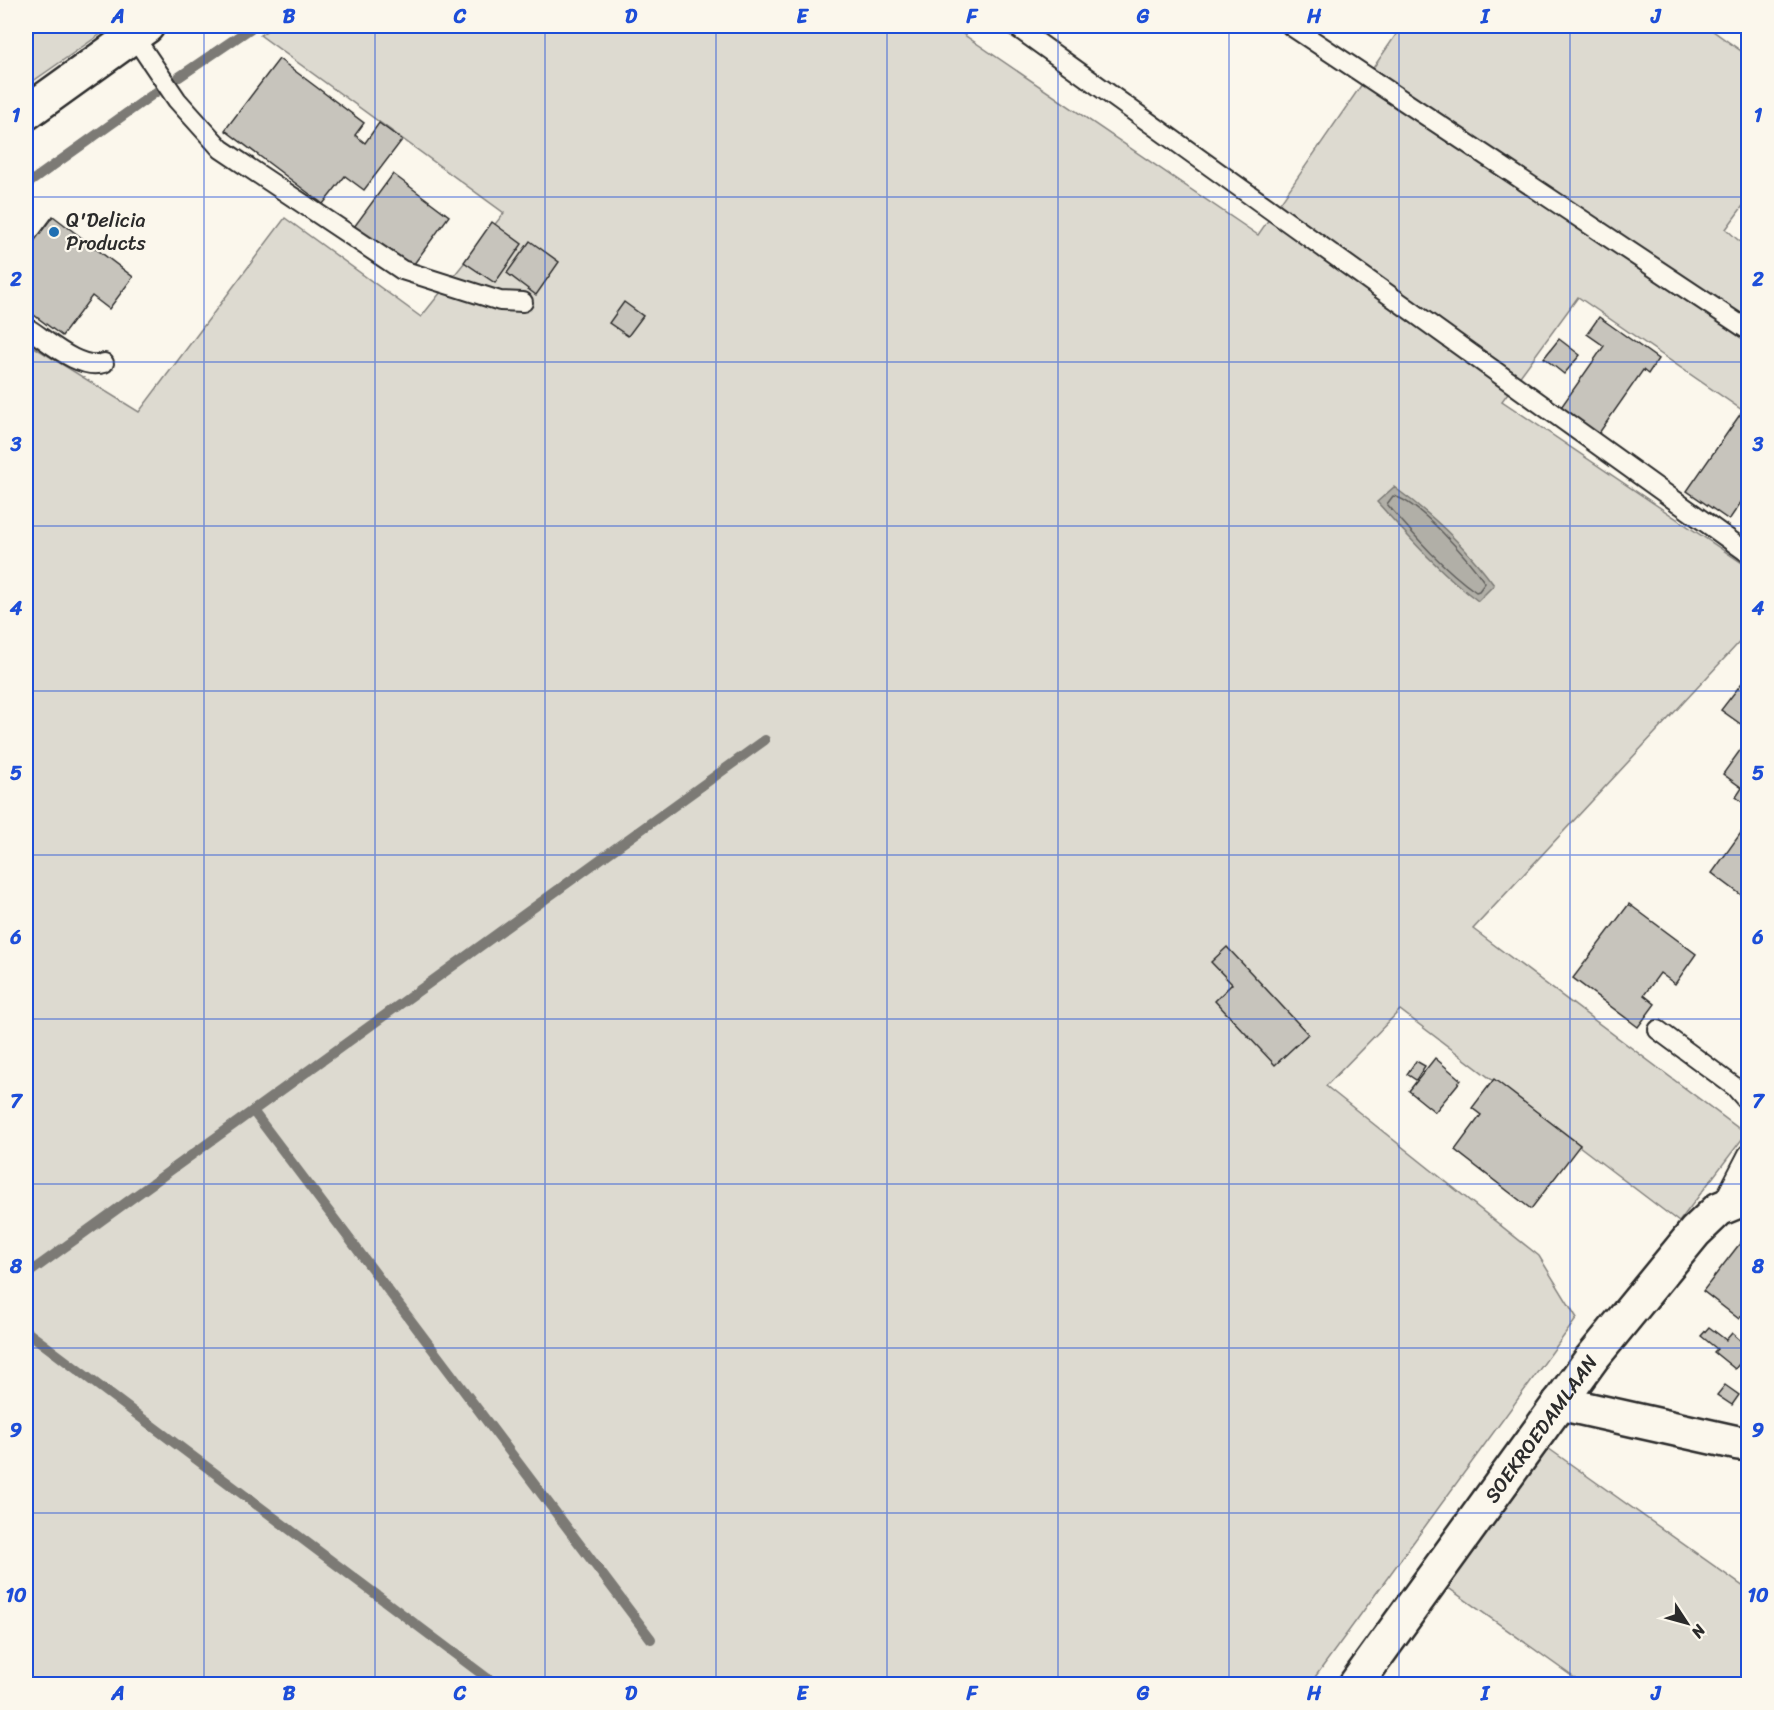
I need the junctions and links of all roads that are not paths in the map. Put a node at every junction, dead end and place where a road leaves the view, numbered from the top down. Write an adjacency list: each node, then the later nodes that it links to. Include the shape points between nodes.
1 (1015, 26): 9 (lane)
2 (1291, 26): 7 (lane)
3 (140, 30): 4 (street); 5 (lane, via 177,100 221,149 402,270 500,301)
4 (26, 113)
5 (523, 302)
6 (26, 327): 8 (lane, via 79,361 95,366)
7 (1749, 330)
8 (104, 363)
9 (1749, 553)
10 (1658, 1030): 11 (lane, via 1735,1087)
11 (1749, 1102)
12 (1749, 1154): 13 (lane)
13 (1734, 1203): 14 (street, SOEKROEDAMLAAN, via 1695,1232)
14 (1559, 1403): 15 (street); 16 (street, SOEKROEDAMLAAN)
15 (1749, 1443)
16 (1356, 1684)

